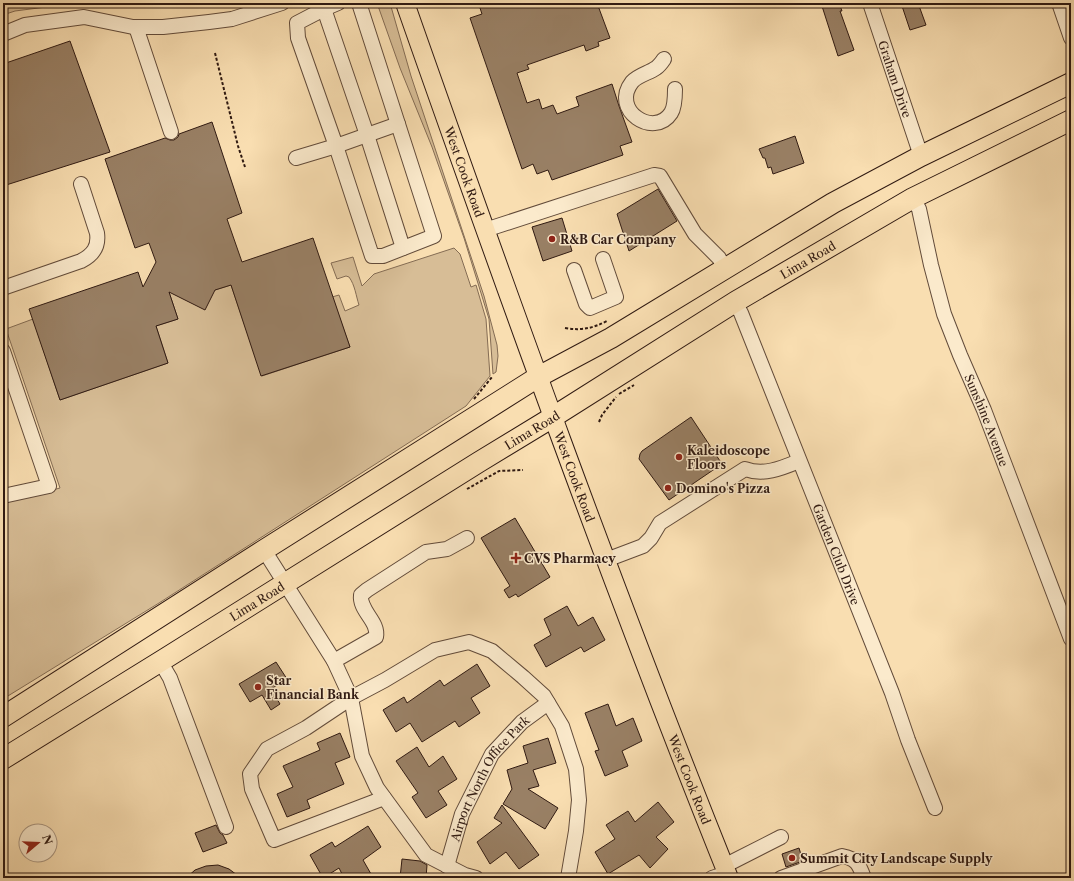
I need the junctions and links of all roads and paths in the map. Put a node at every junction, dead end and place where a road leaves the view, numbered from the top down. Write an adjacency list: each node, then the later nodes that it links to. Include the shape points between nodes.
1 (282, 3): 8 (street, via 232,20)
2 (338, 3): 7 (street)
3 (359, 3): 16 (street)
4 (405, 3): 25 (main road, West Cook Road)
5 (870, 3): 20 (street, Graham Drive)
6 (1059, 3): 10 (street)
7 (323, 6): 18 (street); 19 (street, via 297,23 298,38)
8 (136, 27): 9 (street, via 84,17 25,25); 17 (street)
9 (3, 34)
10 (1071, 38)
11 (215, 52): 22 (path)
12 (664, 59): 14 (street, via 657,67 633,81 627,91 629,110 634,117 645,123 664,120 671,113)
13 (1071, 83): 20 (highway)
14 (675, 89)
15 (1071, 120): 24 (highway, Lima Road)
16 (398, 124): 18 (street); 26 (street, via 434,236)
17 (171, 132)
18 (367, 135): 19 (street); 26 (street)
19 (336, 146): 21 (street); 26 (street, via 372,256 383,256)
20 (921, 156): 28 (highway, via 833,203)
21 (296, 158)
22 (245, 167)
23 (81, 184): 30 (street, via 97,233 98,241 94,252 81,261)
24 (913, 198): 31 (highway, Lima Road); 41 (street, Sunshine Avenue, via 919,209 944,314 984,410)
25 (485, 230): 28 (street, via 654,175 660,176 695,234 719,258); 33 (main road, West Cook Road)
26 (403, 248)
27 (603, 259): 29 (street, via 616,297 590,308 586,304)
28 (725, 269): 33 (highway, via 611,338)
29 (574, 270)
30 (3, 288)
31 (735, 302): 34 (highway, Lima Road); 35 (street, Garden Club Drive)
32 (3, 351): 36 (street, via 50,486)
33 (538, 377): 34 (main road, West Cook Road); 38 (highway)
34 (553, 417): 39 (main road, West Cook Road); 40 (highway, Lima Road)
35 (800, 461): 39 (street, via 775,470 753,472 745,469 660,523 643,546); 49 (street, Garden Club Drive)
36 (3, 496)
37 (467, 538): 43 (street, via 447,549 426,552 361,595 360,601 375,626 376,637)
38 (264, 550): 40 (street); 46 (highway)
39 (606, 560): 53 (main road, West Cook Road)
40 (285, 582): 42 (highway, Lima Road); 43 (street)
41 (1071, 639)
42 (160, 661): 47 (highway, Lima Road); 50 (street, via 170,678)
43 (334, 661): 44 (street)
44 (350, 698): 45 (street, via 435,650 469,642 492,651 544,696); 48 (street, via 362,756); 48 (street, via 306,728 267,749 250,774 252,789 274,840)
45 (548, 703): 52 (street, Airport North Office Park, via 522,722 492,754 462,814); 55 (street, via 562,726 576,769 579,808)
46 (3, 716)
47 (3, 759)
48 (384, 798): 52 (street, via 426,855)
49 (935, 808)
50 (226, 827)
51 (781, 837): 53 (street)
52 (447, 866): 54 (street)
53 (723, 874)
54 (476, 878)
55 (568, 878)
56 (781, 878): 57 (street, via 842,856 851,858 859,864)
57 (864, 878)

